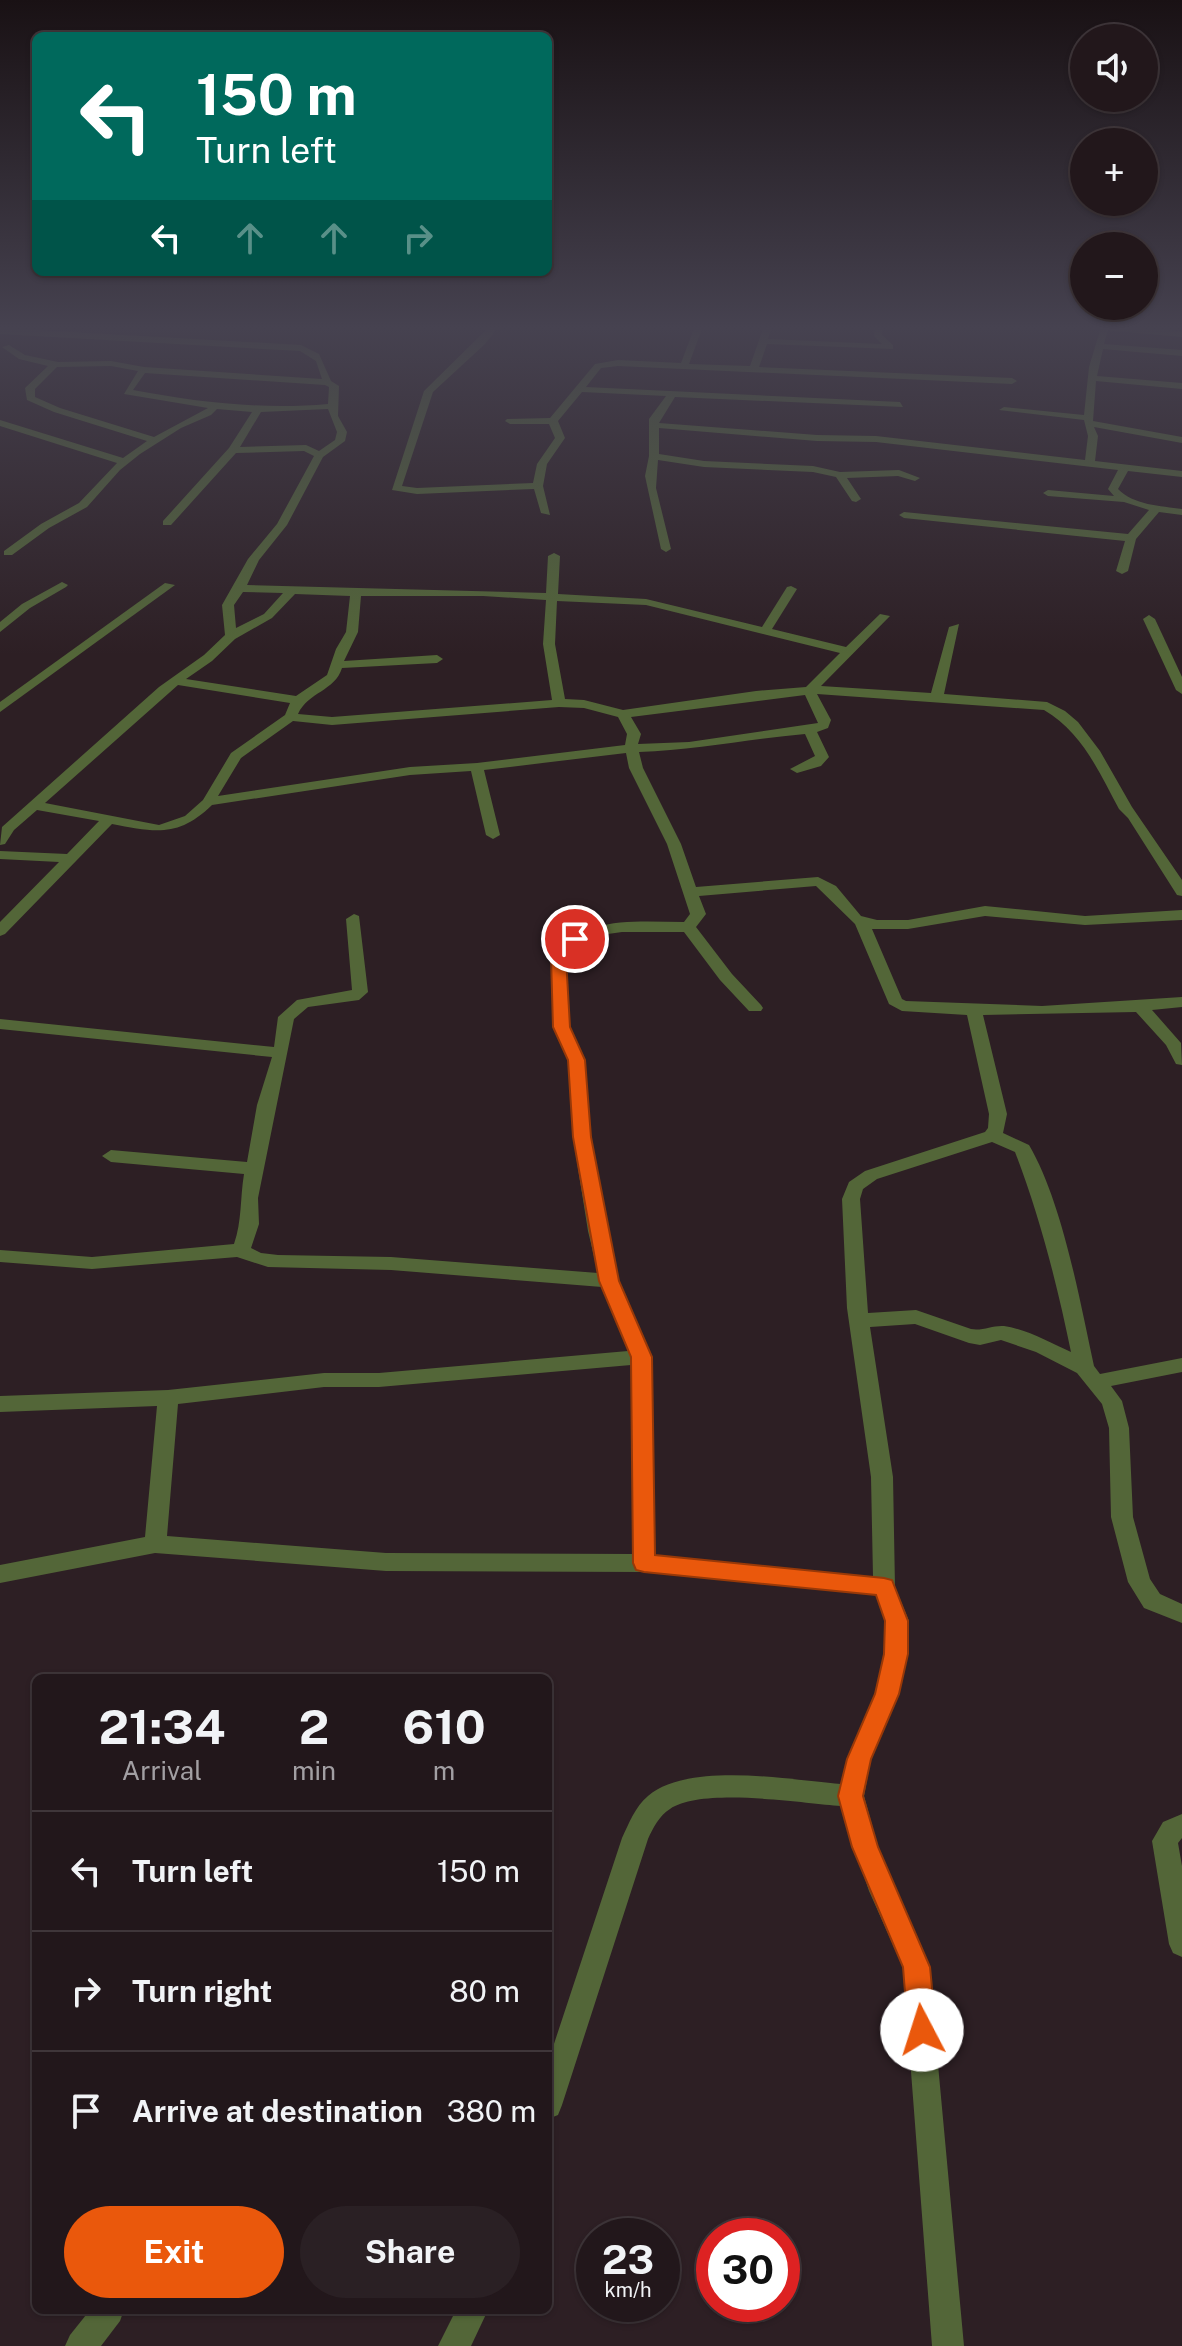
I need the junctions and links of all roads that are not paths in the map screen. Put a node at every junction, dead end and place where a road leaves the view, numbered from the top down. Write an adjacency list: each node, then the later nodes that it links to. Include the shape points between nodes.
1 (40, 435): 17 (street)
2 (139, 435): 12 (street)
3 (163, 435): 12 (street)
4 (242, 435): 14 (street)
5 (341, 435): 15 (street)
6 (414, 435): 23 (street, via 396,488)
7 (559, 435): 23 (street, via 542,464)
8 (654, 435): 16 (street)
9 (785, 435): 18 (street, via 876,439)
10 (1093, 435): 18 (street)
11 (1161, 435): 13 (street)
12 (154, 440): 17 (street)
13 (1182, 440)
14 (233, 450): 15 (street, via 306,448); 31 (street)
15 (319, 455): 39 (street)
16 (654, 456): 21 (street); 33 (street, via 648,477)
17 (125, 462): 34 (street, via 83,505)
18 (1091, 463): 19 (street)
19 (1125, 467): 20 (street); 25 (street, via 1113,489)
20 (1182, 474)
21 (840, 475): 22 (street, via 899,473); 26 (street)
22 (915, 478)
23 (538, 486): 29 (street)
24 (1048, 493): 25 (street)
25 (1121, 498): 27 (street)
26 (856, 499)
27 (1156, 509): 28 (street); 32 (street)
28 (1182, 512)
29 (546, 513)
30 (904, 515): 32 (street)
31 (167, 523)
32 (1131, 538): 36 (street)
33 (666, 549)
34 (8, 553)
35 (554, 556): 43 (street)
36 (1122, 571)
37 (62, 585): 47 (street)
38 (169, 585): 57 (street)
39 (240, 588): 41 (street); 49 (street, via 228,605)
40 (791, 589): 48 (street)
41 (291, 591): 42 (street); 49 (street, via 268,616)
42 (356, 593): 43 (street); 52 (street, via 352,632)
43 (552, 597): 48 (street, via 646,602); 59 (street, via 549,644)
44 (884, 616): 50 (street)
45 (1149, 619): 54 (street)
46 (955, 627): 56 (street)
47 (0, 628)
48 (766, 630): 50 (street)
49 (231, 636): 53 (street)
50 (847, 651): 55 (street)
51 (437, 659): 52 (street)
52 (336, 665): 58 (street, via 333,677)
53 (175, 681): 58 (street); 68 (street)
54 (1182, 690)
55 (809, 691): 56 (street); 61 (street); 63 (street, via 825,720)
56 (937, 696): 76 (street, via 1047,706 1062,713 1093,751)
57 (6, 698): 60 (street)
58 (298, 700): 62 (street)
59 (559, 703): 61 (street); 62 (street, via 332,721)
60 (0, 708)
61 (623, 714): 64 (street, via 634,734)
62 (290, 717): 67 (street, via 236,756)
63 (810, 730): 64 (street); 66 (street, via 822,757)
64 (631, 748): 65 (street); 75 (street, via 674,844)
65 (477, 767): 67 (street, via 410,771); 71 (street)
66 (797, 769)
67 (208, 802): 69 (street, via 190,819 160,829)
68 (35, 805): 69 (street); 70 (street)
69 (108, 820): 74 (street)
70 (4, 827): 72 (street)
71 (493, 835)
72 (0, 841)
73 (0, 855): 74 (street)
74 (70, 858): 81 (street)
75 (689, 892): 79 (street, via 818,881); 80 (street, via 698,914)
76 (1182, 892)
77 (1182, 915): 79 (street, via 1069,920 988,911 932,922)
78 (354, 919): 87 (street, via 360,992 292,1009)
79 (862, 922): 85 (street, via 895,1001)
80 (688, 927): 83 (street); 94 (street, via 598,931 575,939 559,957 561,1027 576,1060 582,1137)
81 (0, 931)
82 (1182, 1002): 84 (street)
83 (755, 1008)
84 (1141, 1008): 85 (street); 88 (street)
85 (974, 1012): 89 (street, via 998,1114)
86 (0, 1024): 87 (street)
87 (281, 1053): 91 (street)
88 (1182, 1060)
89 (991, 1136): 95 (street, via 871,1175 855,1186 851,1199); 98 (street, via 1023,1149 1042,1198)
90 (111, 1156): 91 (street)
91 (255, 1169): 92 (street, via 250,1224)
92 (241, 1250): 93 (street, via 92,1263); 94 (street, via 263,1260)
93 (0, 1256)
94 (609, 1281): 96 (street)
95 (859, 1321): 98 (street, via 916,1317 969,1336 1002,1333 1043,1347); 104 (street, via 882,1477)
96 (641, 1357): 99 (street, via 324,1380); 102 (street)
97 (1182, 1365): 98 (street)
98 (1089, 1375): 105 (street, via 1112,1401 1119,1428 1122,1517 1139,1582 1152,1601)
99 (168, 1398): 100 (street); 101 (street)
100 (0, 1404)
101 (155, 1544): 102 (street, via 386,1562); 103 (street)
102 (644, 1563): 104 (street)
103 (0, 1574)
104 (884, 1587): 106 (street, via 897,1621 896,1654)
105 (1182, 1614)
106 (851, 1796): 109 (street, via 712,1787 666,1798 648,1812); 114 (street, via 865,1847 916,1967)
107 (1182, 1826): 108 (street, via 1165,1841)
108 (1182, 1944)
109 (552, 2093)
110 (106, 2314): 112 (street)
111 (471, 2314): 113 (street)
112 (81, 2346)
113 (454, 2346)
114 (948, 2346)

